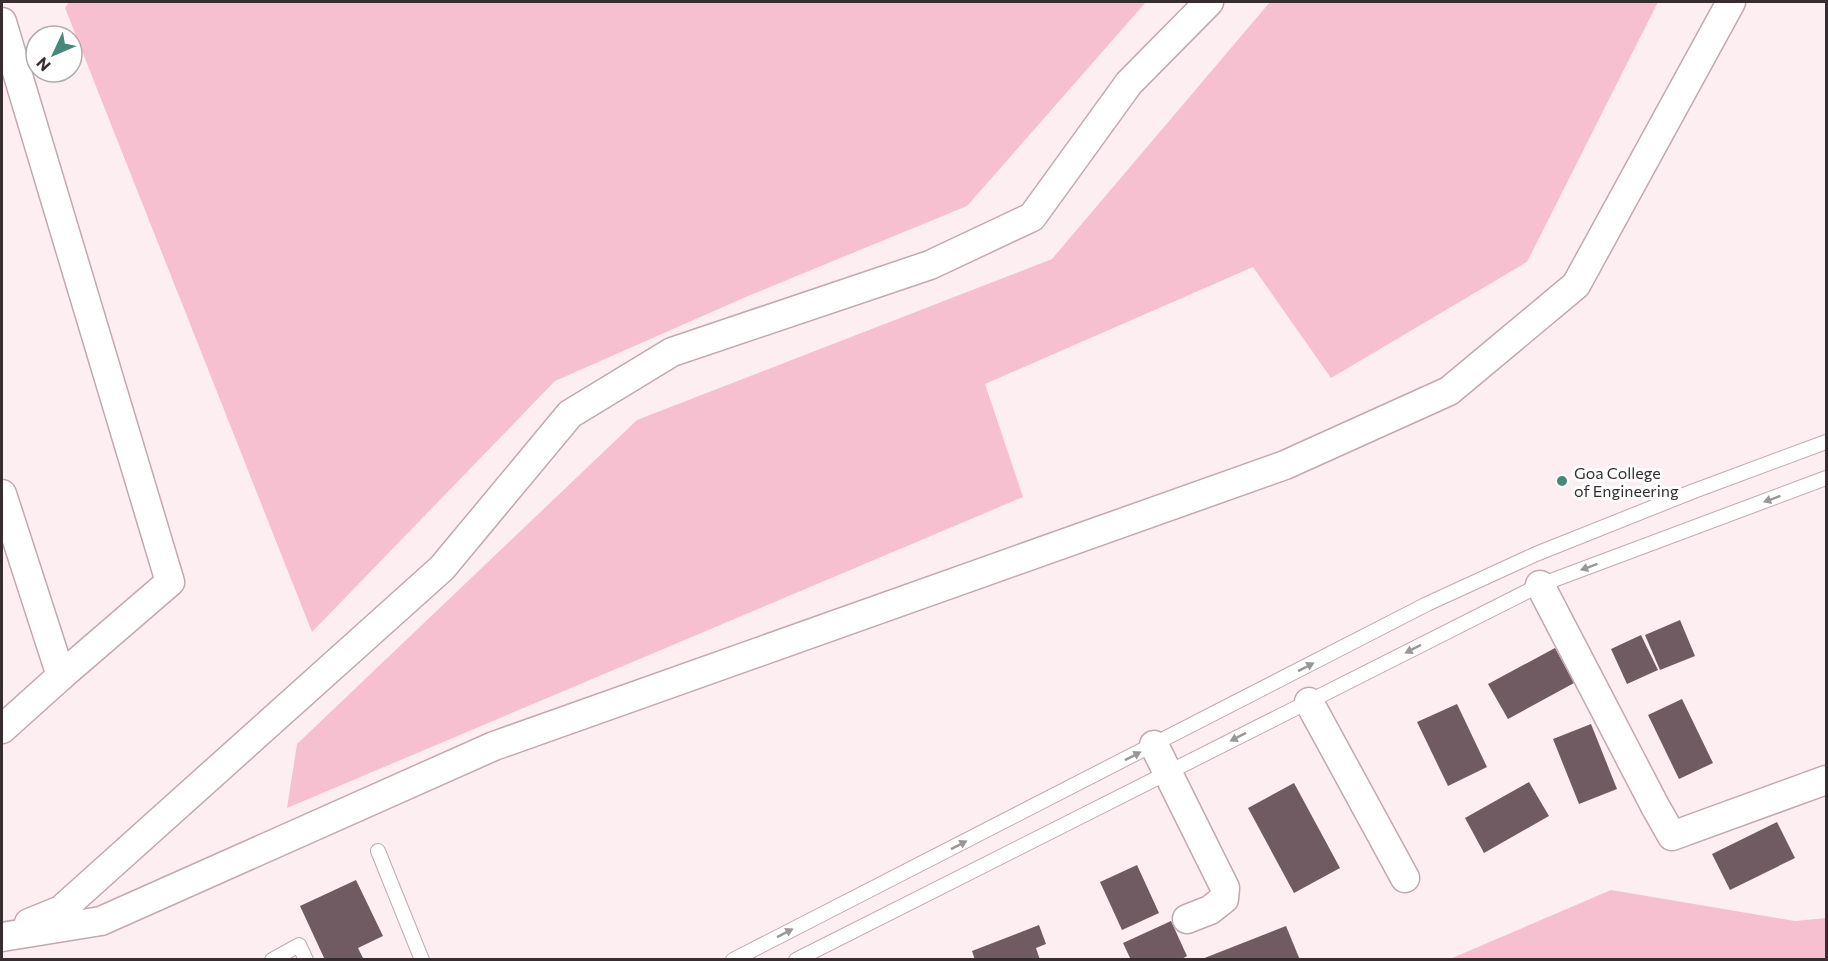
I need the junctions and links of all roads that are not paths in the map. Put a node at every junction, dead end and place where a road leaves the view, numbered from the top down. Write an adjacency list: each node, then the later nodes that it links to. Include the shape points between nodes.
1 (1209, 2): 17 (street, via 1130,83 1032,218 930,265 672,352 570,414 442,568 61,910)
2 (1731, 2): 17 (street, via 1576,285 1449,391 1285,465 494,746 101,921)
3 (2, 22): 8 (street, via 170,582)
4 (1827, 442): 11 (lane, one-way to 4, via 1427,604 1536,554)
5 (1827, 478): 7 (lane, one-way to 7)
6 (2, 494): 8 (street)
7 (1540, 585): 9 (lane, one-way to 9); 13 (street, via 1672,836)
8 (61, 676): 10 (street)
9 (1309, 702): 12 (lane, one-way to 12); 15 (street)
10 (2, 729)
11 (1154, 745): 12 (street); 21 (lane, one-way to 11)
12 (1167, 773): 16 (street, via 1225,888 1224,898 1210,910); 22 (lane)
13 (1827, 780)
14 (378, 851): 20 (lane)
15 (1405, 878)
16 (1187, 919)
17 (2, 936)
18 (272, 960): 19 (lane, via 299,945)
19 (306, 960)
20 (422, 960)
21 (733, 960)
22 (796, 960)

